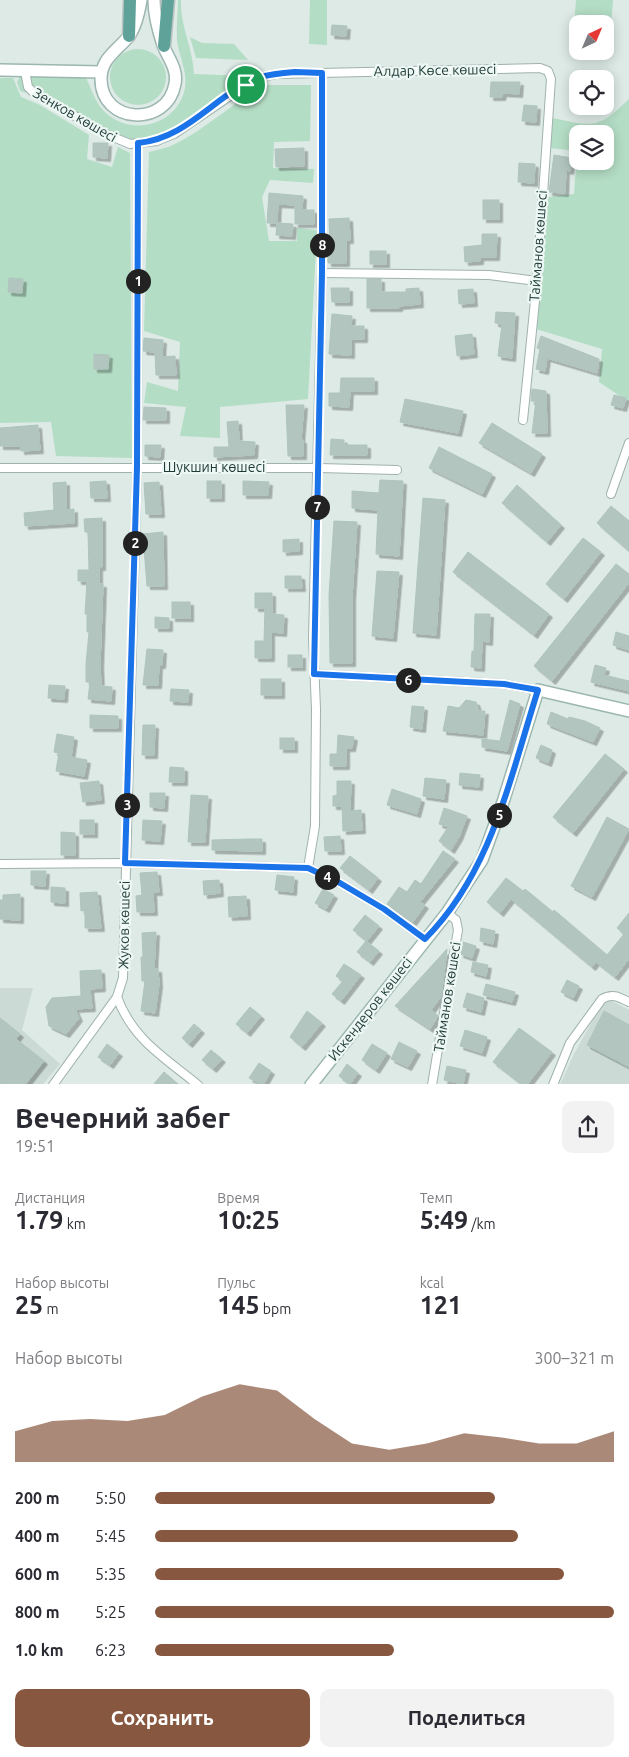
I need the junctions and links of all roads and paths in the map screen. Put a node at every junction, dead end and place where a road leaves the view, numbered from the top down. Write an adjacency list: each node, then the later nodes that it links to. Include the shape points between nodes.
1 (130, 0): 5 (main road)
2 (141, 0): 5 (street, via 136,24)
3 (154, 0): 6 (street, via 156,23)
4 (168, 0): 6 (main road)
5 (129, 36): 10 (street, via 107,59)
6 (164, 46): 10 (street, via 176,71 176,81 168,100 157,111 137,115 117,109 104,93)
7 (0, 70): 8 (street)
8 (25, 71): 10 (street); 12 (street, Зенков көшесі, via 28,87 42,97 121,141)
9 (548, 71): 11 (street, Алдар Көсе көшесі, via 540,68); 14 (street, Тайманов көшесі, via 551,79)
10 (101, 72)
11 (322, 73): 12 (street, Алдар Көсе көшесі, via 295,72 261,77 174,134 157,141); 13 (street)
12 (138, 143): 17 (street, Жуков көшесі)
13 (322, 273): 14 (street, via 489,275); 19 (street)
14 (537, 281): 15 (street, Тайманов көшесі)
15 (523, 420)
16 (629, 443): 21 (street)
17 (137, 467): 18 (street, Шукшин көшесі); 19 (street, Шукшин көшесі); 25 (street, Жуков көшесі)
18 (0, 468)
19 (319, 468): 20 (street, Шукшин көшесі); 22 (street)
20 (397, 470)
21 (611, 494)
22 (314, 674): 23 (street, via 504,684); 27 (street, via 315,826)
23 (538, 690): 24 (street); 28 (street, Искендеров көшесі, via 490,841 482,860)
24 (629, 711)
25 (125, 863): 26 (street); 27 (street); 30 (street, Жуков көшесі, via 123,978)
26 (0, 864)
27 (308, 868): 29 (street, via 384,909)
28 (447, 913): 29 (street, Искендеров көшесі); 35 (street, Тайманов көшесі, via 456,920 458,930)
29 (425, 939): 34 (street, Искендеров көшесі)
30 (116, 997): 32 (street, Жуков көшесі); 33 (street, via 125,1018 143,1040)
31 (629, 1002): 36 (street, via 608,995 602,999 570,1043)
32 (53, 1084)
33 (198, 1084)
34 (311, 1084)
35 (432, 1084)
36 (553, 1084)

